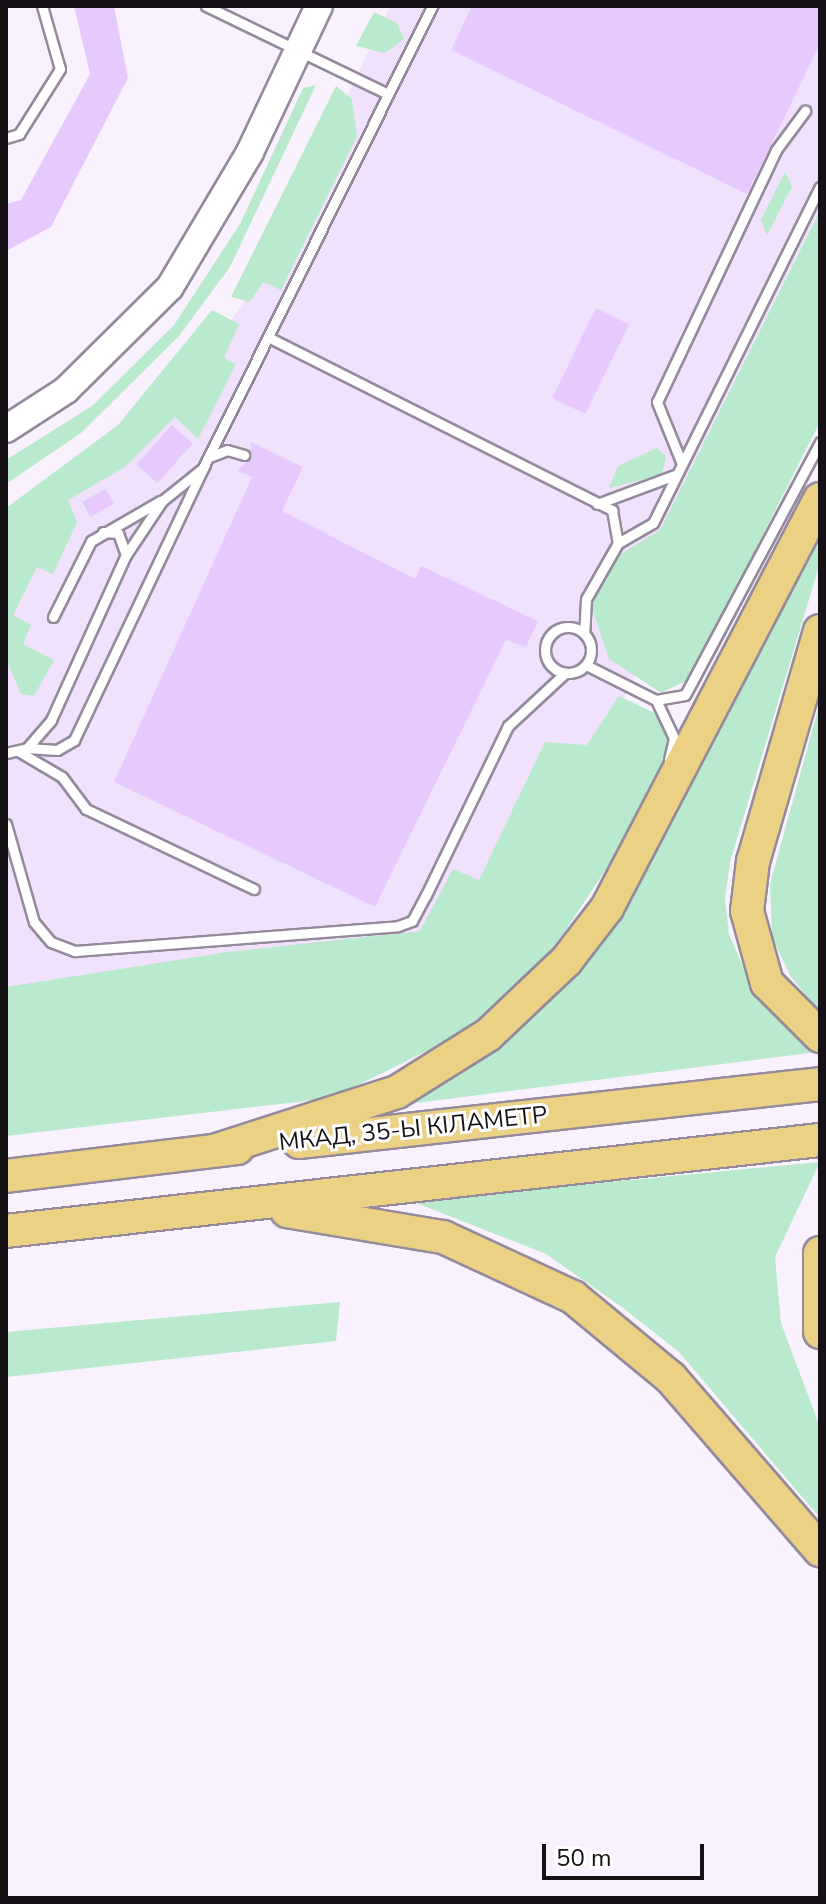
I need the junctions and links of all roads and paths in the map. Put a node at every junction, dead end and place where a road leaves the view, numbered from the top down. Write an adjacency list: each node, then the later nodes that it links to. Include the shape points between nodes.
1 (42, 6): 8 (lane, via 60,69 19,134)
2 (206, 6): 5 (lane)
3 (319, 6): 5 (main road)
4 (432, 6): 6 (lane)
5 (300, 49): 6 (lane); 11 (main road, via 220,208 170,287 66,390)
6 (388, 94): 10 (lane)
7 (805, 111): 16 (lane, via 776,150 657,402)
8 (6, 138)
9 (820, 187): 16 (lane)
10 (272, 339): 14 (lane); 19 (lane)
11 (6, 429)
12 (820, 442): 28 (lane, via 698,675 685,695)
13 (244, 455): 14 (lane, via 227,450)
14 (209, 457): 15 (lane)
15 (203, 468): 18 (lane); 29 (lane, via 74,740 57,750)
16 (680, 468): 19 (lane); 21 (lane, via 653,523)
17 (820, 499): 32 (highway)
18 (162, 501): 20 (lane); 22 (lane)
19 (597, 504): 21 (lane, via 620,522)
20 (103, 532): 22 (lane, via 118,533); 23 (lane, via 91,541)
21 (618, 543): 25 (lane, via 586,599)
22 (126, 555): 29 (lane, via 51,720)
23 (53, 617)
24 (820, 631): 34 (highway, via 753,861 747,911 767,983)
25 (584, 632): 26 (lane, via 591,653); 27 (lane, via 568,626 546,640 550,665)
26 (586, 665): 27 (lane); 28 (lane)
27 (565, 673): 31 (lane, via 508,726 412,921 75,951 51,942 34,922)
28 (656, 700): 32 (lane, via 674,738)
29 (23, 749): 30 (lane); 33 (lane, via 62,777 86,809)
30 (6, 753)
31 (6, 824)
32 (628, 867): 37 (highway, via 566,961 524,1005 443,1066 319,1122)
33 (254, 889)
34 (820, 1036)
35 (820, 1084): 37 (highway, МКАД, 35-Ы КІЛАМЕТР)
36 (820, 1140): 39 (highway)
37 (217, 1150): 38 (highway, МКАД, 35-Ы КІЛАМЕТР)
38 (6, 1176)
39 (216, 1206): 40 (highway); 43 (highway, via 316,1214 443,1237 573,1297 671,1378)
40 (6, 1231)
41 (820, 1253): 42 (highway)
42 (820, 1332)
43 (820, 1550)

